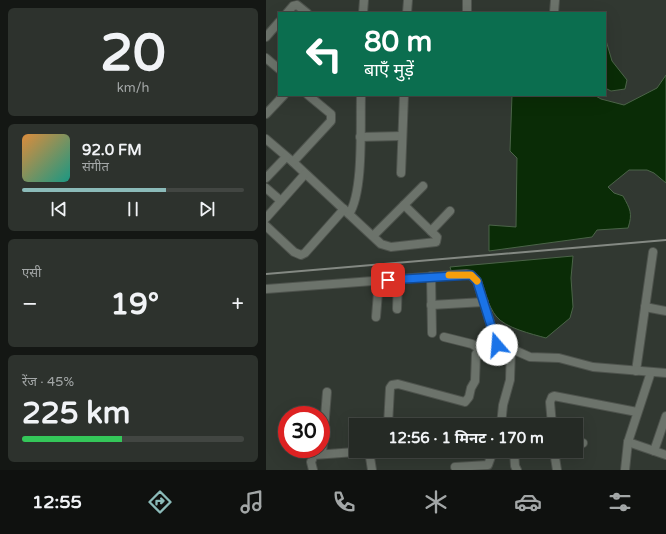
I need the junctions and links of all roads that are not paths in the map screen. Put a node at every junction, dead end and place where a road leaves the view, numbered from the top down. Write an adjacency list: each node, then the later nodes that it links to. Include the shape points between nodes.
1 (364, 0): 7 (street)
2 (408, 0): 8 (street)
3 (467, 0): 9 (street)
4 (555, 0): 10 (street)
5 (288, 12): 6 (street, via 297,5)
6 (306, 12)
7 (363, 12)
8 (408, 12)
9 (467, 12)
10 (554, 12)
11 (278, 23): 12 (street)
12 (266, 37)
13 (266, 58): 14 (street)
14 (278, 69)
15 (283, 96): 19 (street)
16 (309, 96): 23 (street, via 331,114 332,118)
17 (361, 96): 21 (street)
18 (404, 96): 20 (street)
19 (266, 114)
20 (402, 136): 21 (street); 24 (street)
21 (360, 137): 32 (street, via 357,192 353,208)
22 (266, 139): 23 (street)
23 (290, 160): 25 (street); 26 (street)
24 (401, 173)
25 (305, 174): 29 (street); 32 (street)
26 (266, 178)
27 (423, 186): 30 (street)
28 (266, 188): 29 (street)
29 (281, 201): 33 (street)
30 (404, 205): 35 (street); 36 (street)
31 (450, 211): 35 (street)
32 (346, 212): 34 (street, via 301,255 294,252); 36 (street)
33 (266, 218)
34 (266, 226)
35 (430, 231): 36 (street, via 437,237 433,244 386,246)
36 (373, 236)
37 (653, 252): 44 (street)
38 (431, 276): 39 (street); 42 (street, via 471,275 477,281); 43 (street)
39 (398, 279): 40 (street); 45 (street)
40 (379, 280): 41 (street); 47 (street)
41 (266, 289)
42 (484, 302): 43 (street); 50 (street)
43 (431, 305): 48 (street)
44 (645, 307): 46 (street); 53 (street)
45 (397, 309)
46 (666, 311)
47 (376, 317)
48 (432, 333)
49 (444, 337): 52 (street, via 472,344)
50 (497, 345): 51 (street); 52 (street)
51 (511, 348): 53 (street, via 530,357 559,358 584,366); 61 (street, via 510,380)
52 (480, 349): 60 (street, via 475,358 475,380 467,400 462,402 394,384 390,388)
53 (636, 371): 54 (street)
54 (651, 372): 55 (street); 58 (street)
55 (666, 373)
56 (327, 392): 57 (street)
57 (326, 406)
58 (637, 412): 62 (street, via 554,396 550,402); 63 (street)
59 (666, 416): 64 (street)
60 (388, 418)
61 (502, 418)
62 (551, 418)
63 (628, 442): 64 (street); 78 (street)
64 (654, 451): 67 (street)
65 (349, 452): 66 (street)
66 (330, 453)
67 (666, 455)
68 (311, 458): 75 (street)
69 (370, 458): 76 (street)
70 (490, 458): 73 (street, via 488,465)
71 (514, 458): 74 (street)
72 (555, 458): 77 (street)
73 (455, 467)
74 (515, 468)
75 (313, 470)
76 (372, 470)
77 (557, 470)
78 (625, 470)

